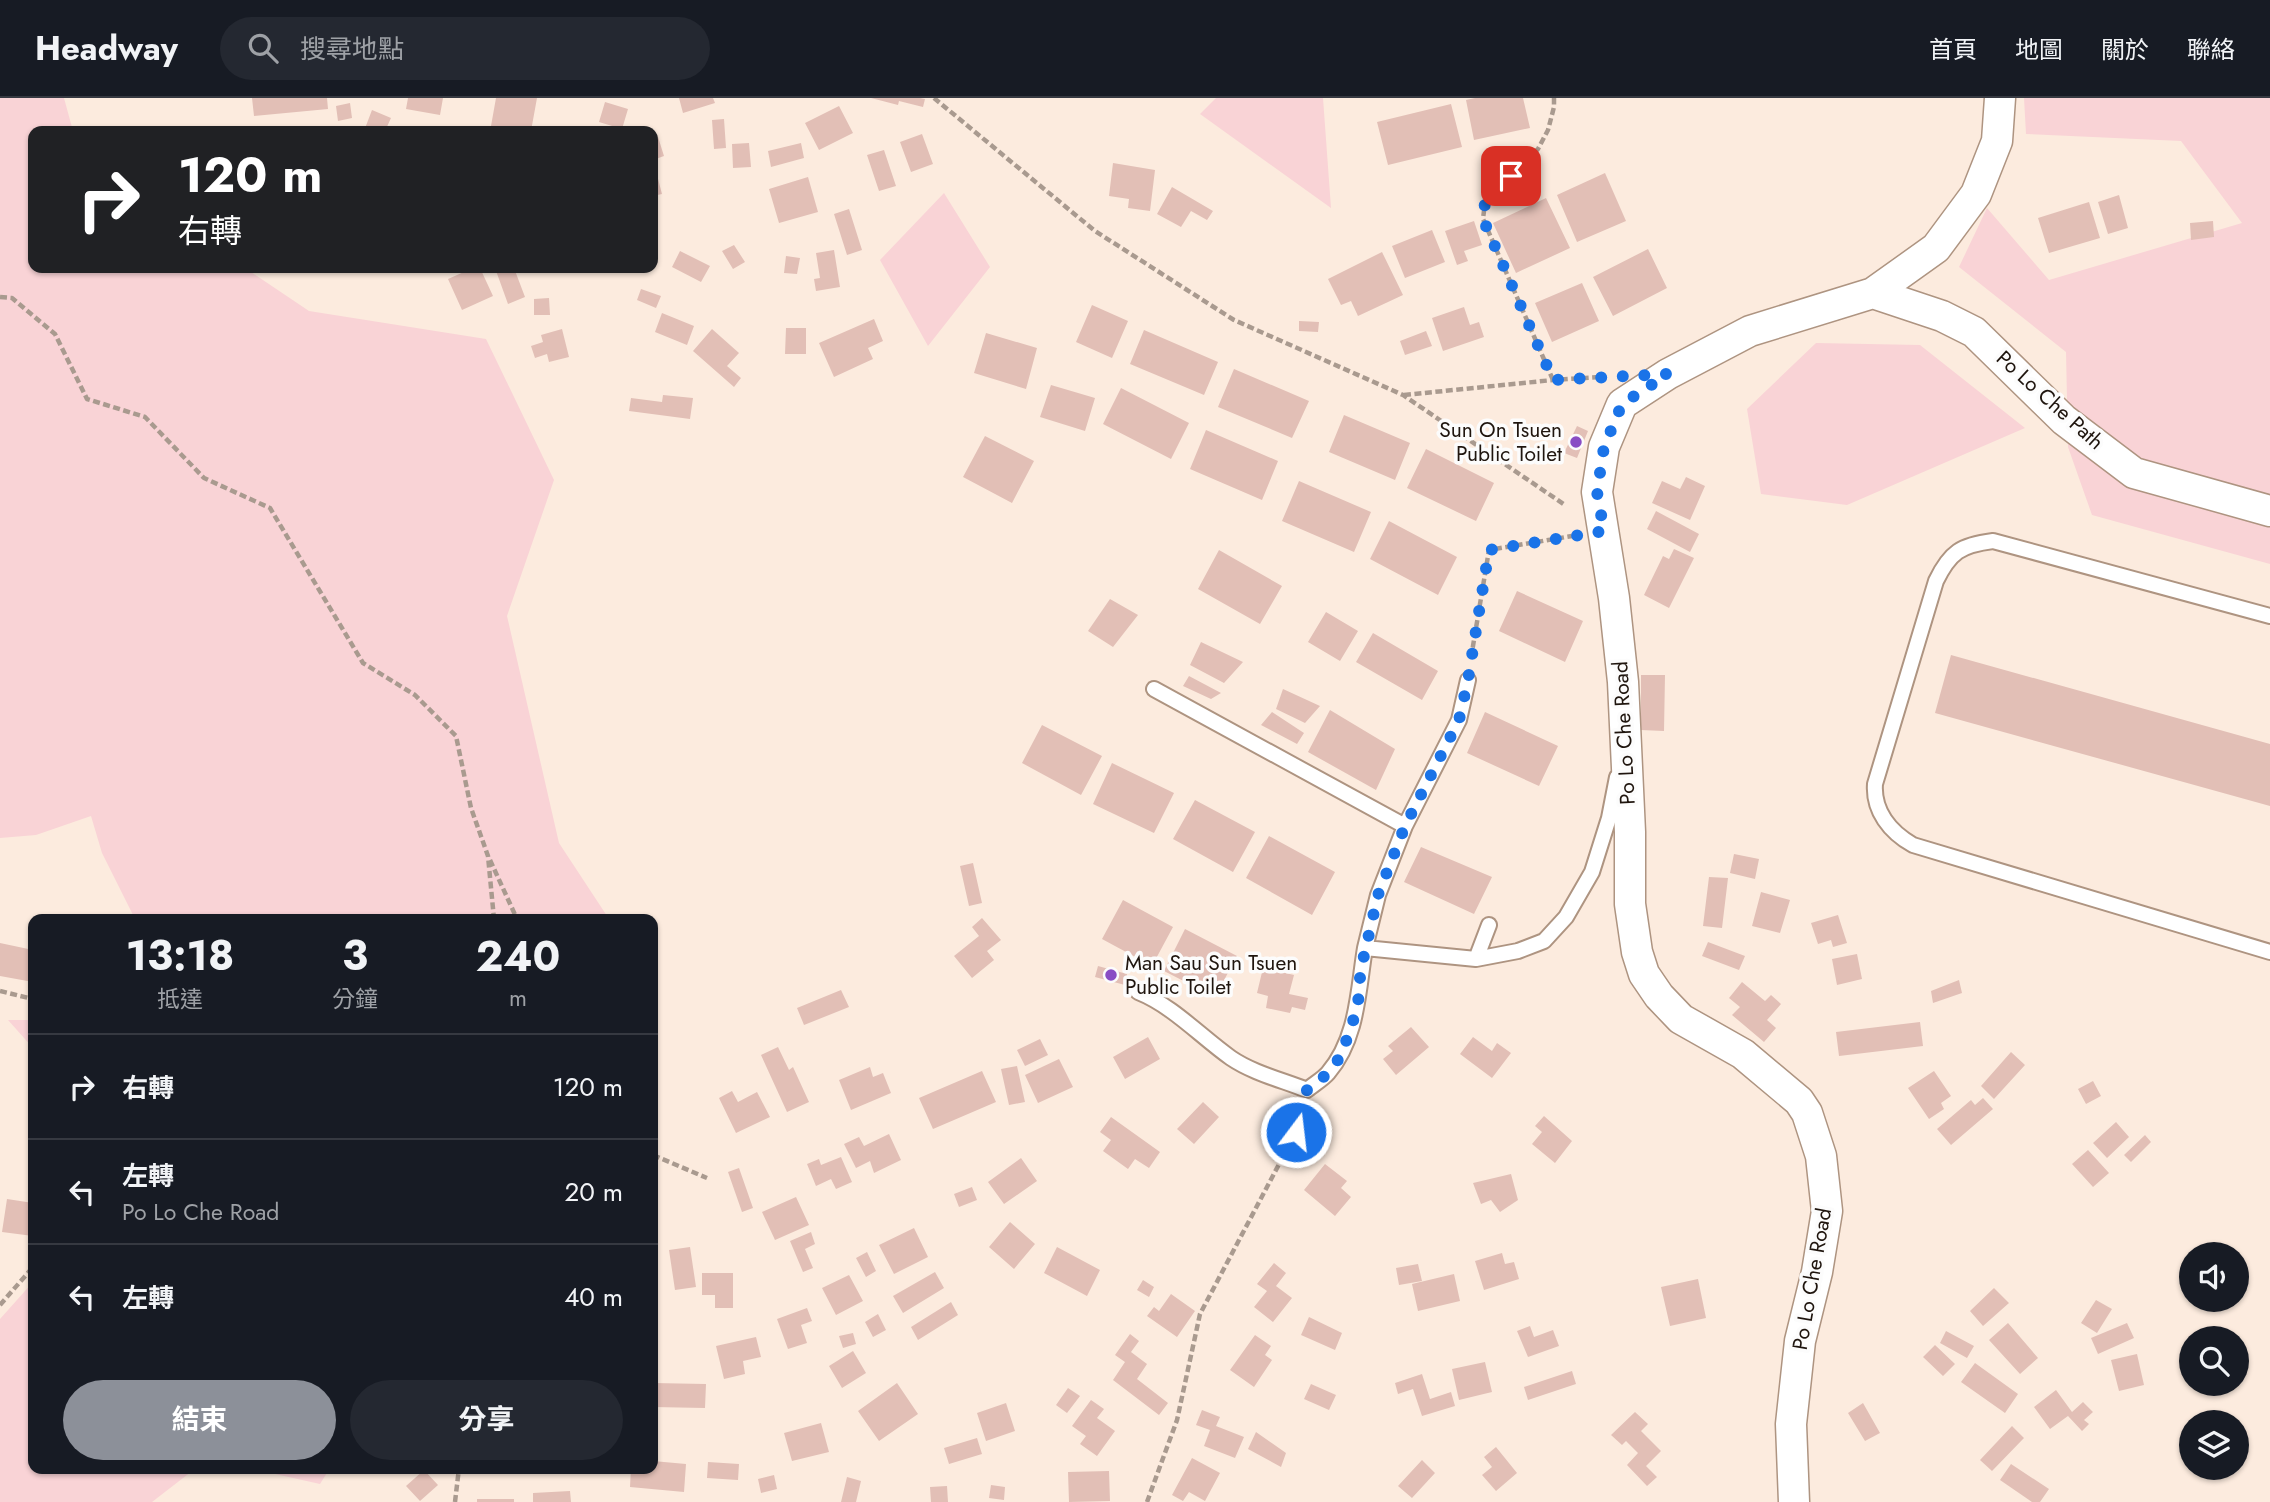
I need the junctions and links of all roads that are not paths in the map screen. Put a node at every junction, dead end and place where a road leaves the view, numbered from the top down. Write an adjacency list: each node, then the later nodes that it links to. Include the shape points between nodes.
1 (2000, 98): 2 (street, Po Lo Che Road, via 1997,141 1976,194 1936,248)
2 (1873, 293): 3 (street, Po Lo Che Path, via 1974,332 2064,420 2134,473); 7 (street, Po Lo Che Road, via 1750,331 1622,404 1604,447 1597,492 1614,598)
3 (2270, 511)
4 (2270, 617): 11 (lane, via 1993,541 1957,550 1937,581 1874,792 1888,825 1913,845)
5 (1468, 680): 8 (lane, via 1459,720)
6 (1154, 689): 8 (lane)
7 (1625, 741): 12 (lane, via 1592,872 1566,917 1544,941); 14 (street, Po Lo Che Road, via 1630,904 1644,974 1681,1019 1743,1055 1799,1101 1821,1156 1827,1211 1798,1355 1791,1424)
8 (1405, 826): 10 (lane, via 1378,895)
9 (1489, 925): 12 (lane)
10 (1365, 948): 12 (lane); 13 (lane, via 1354,1018 1341,1056 1307,1090 1240,1063 1166,1007)
11 (2270, 952)
12 (1476, 959)
13 (1138, 992)
14 (1794, 1502)

